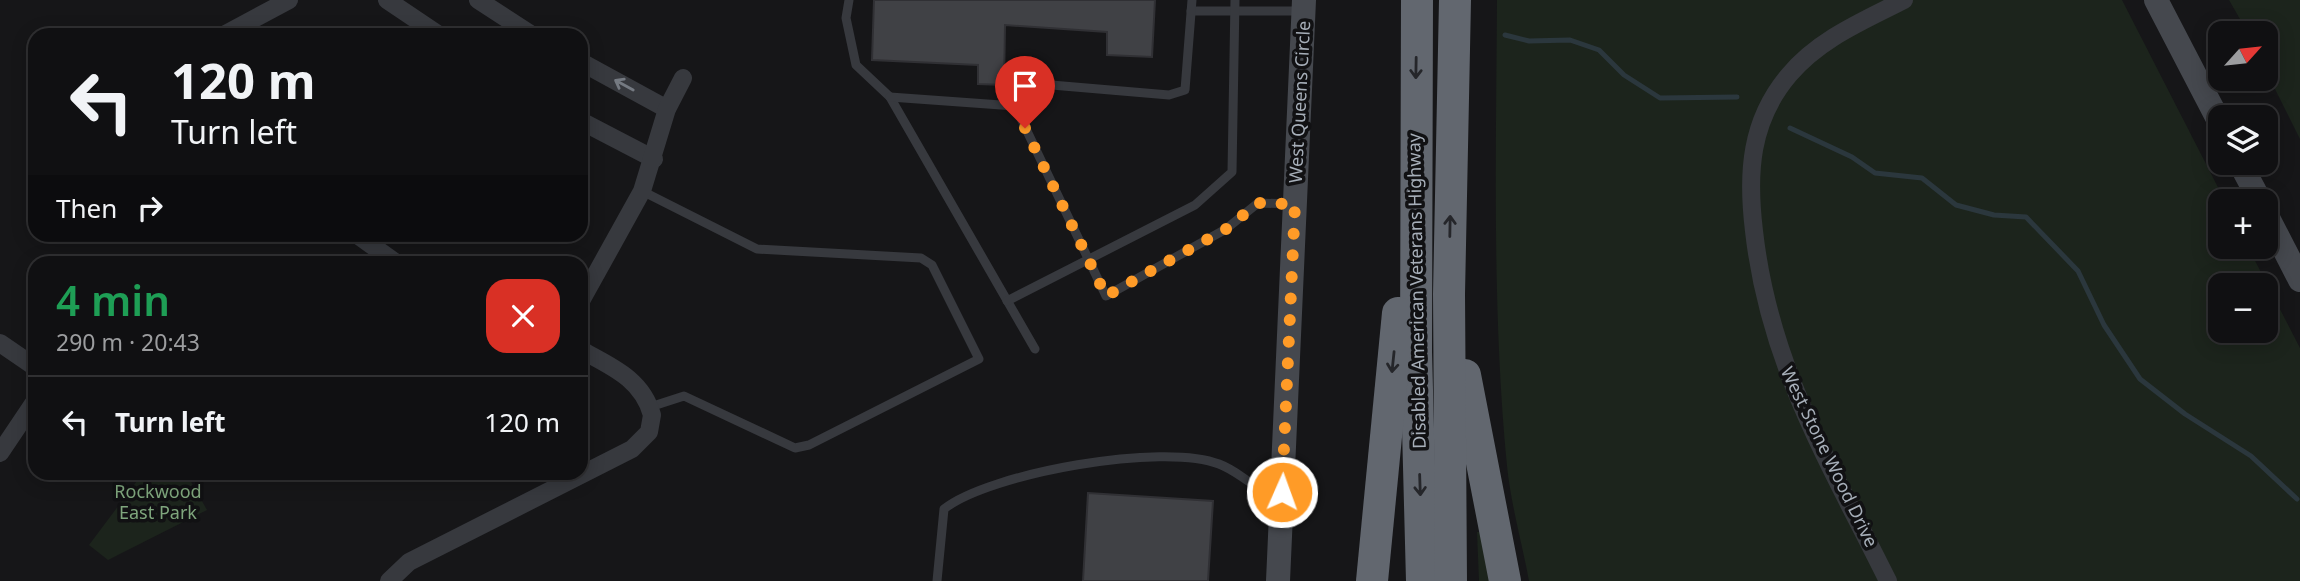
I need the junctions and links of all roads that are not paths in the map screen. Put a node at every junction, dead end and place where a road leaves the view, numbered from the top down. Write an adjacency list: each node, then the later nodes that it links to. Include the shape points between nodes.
1 (289, 0): 14 (street)
2 (387, 0): 15 (street)
3 (478, 0): 16 (street)
4 (849, 0): 19 (lane, via 846,18 856,65)
5 (1192, 0): 12 (lane)
6 (1235, 0): 13 (lane)
7 (1417, 0): 24 (highway, Disabled American Veterans Highway, one-way to 24)
8 (1455, 0): 34 (highway, Disabled American Veterans Highway, one-way to 8)
9 (1904, 0): 53 (street, West Stone Wood Drive, via 1829,39 1788,76 1759,125 1750,176 1768,315 1797,398)
10 (2156, 0): 20 (street)
11 (1304, 6): 13 (lane); 27 (street, West Queens Circle)
12 (1191, 11): 13 (lane); 21 (lane, via 1185,90 1169,95 1016,82)
13 (1234, 11): 31 (lane, via 1232,172 1195,205)
14 (237, 28)
15 (429, 28)
16 (521, 28)
17 (588, 66): 22 (street, one-way to 17)
18 (683, 78): 22 (street)
19 (890, 97): 21 (lane); 35 (lane)
20 (2211, 105)
21 (1015, 106): 31 (lane)
22 (667, 109): 25 (street)
23 (588, 125): 25 (street)
24 (1415, 148): 49 (highway, one-way to 49); 50 (highway, Disabled American Veterans Highway, one-way to 50)
25 (654, 159): 26 (street)
26 (642, 191): 33 (street); 41 (lane, via 757,249 921,258 932,265 979,359 795,448 684,396)
27 (1295, 204): 31 (lane, via 1258,203 1226,229 1106,296); 45 (street, West Queens Circle)
28 (2278, 237): 32 (street)
29 (367, 242): 30 (street)
30 (387, 256)
31 (1087, 261): 35 (lane)
32 (2300, 280)
33 (588, 288)
34 (1449, 295): 51 (highway, Disabled American Veterans Highway); 52 (highway)
35 (1007, 301): 37 (lane)
36 (0, 343): 39 (street)
37 (1035, 349)
38 (588, 354): 41 (street, via 629,376)
39 (28, 362)
40 (28, 411): 42 (street)
41 (651, 411): 43 (street, via 649,432 632,449)
42 (0, 453)
43 (588, 471)
44 (571, 480): 46 (street, via 423,555)
45 (1282, 492): 47 (lane, via 1260,490 1218,463 1170,458 1094,463 1008,479 944,509); 48 (street, West Queens Circle)
46 (390, 579)
47 (937, 581)
48 (1278, 581)
49 (1372, 581)
50 (1422, 581)
51 (1451, 581)
52 (1505, 581)
53 (1888, 581)

